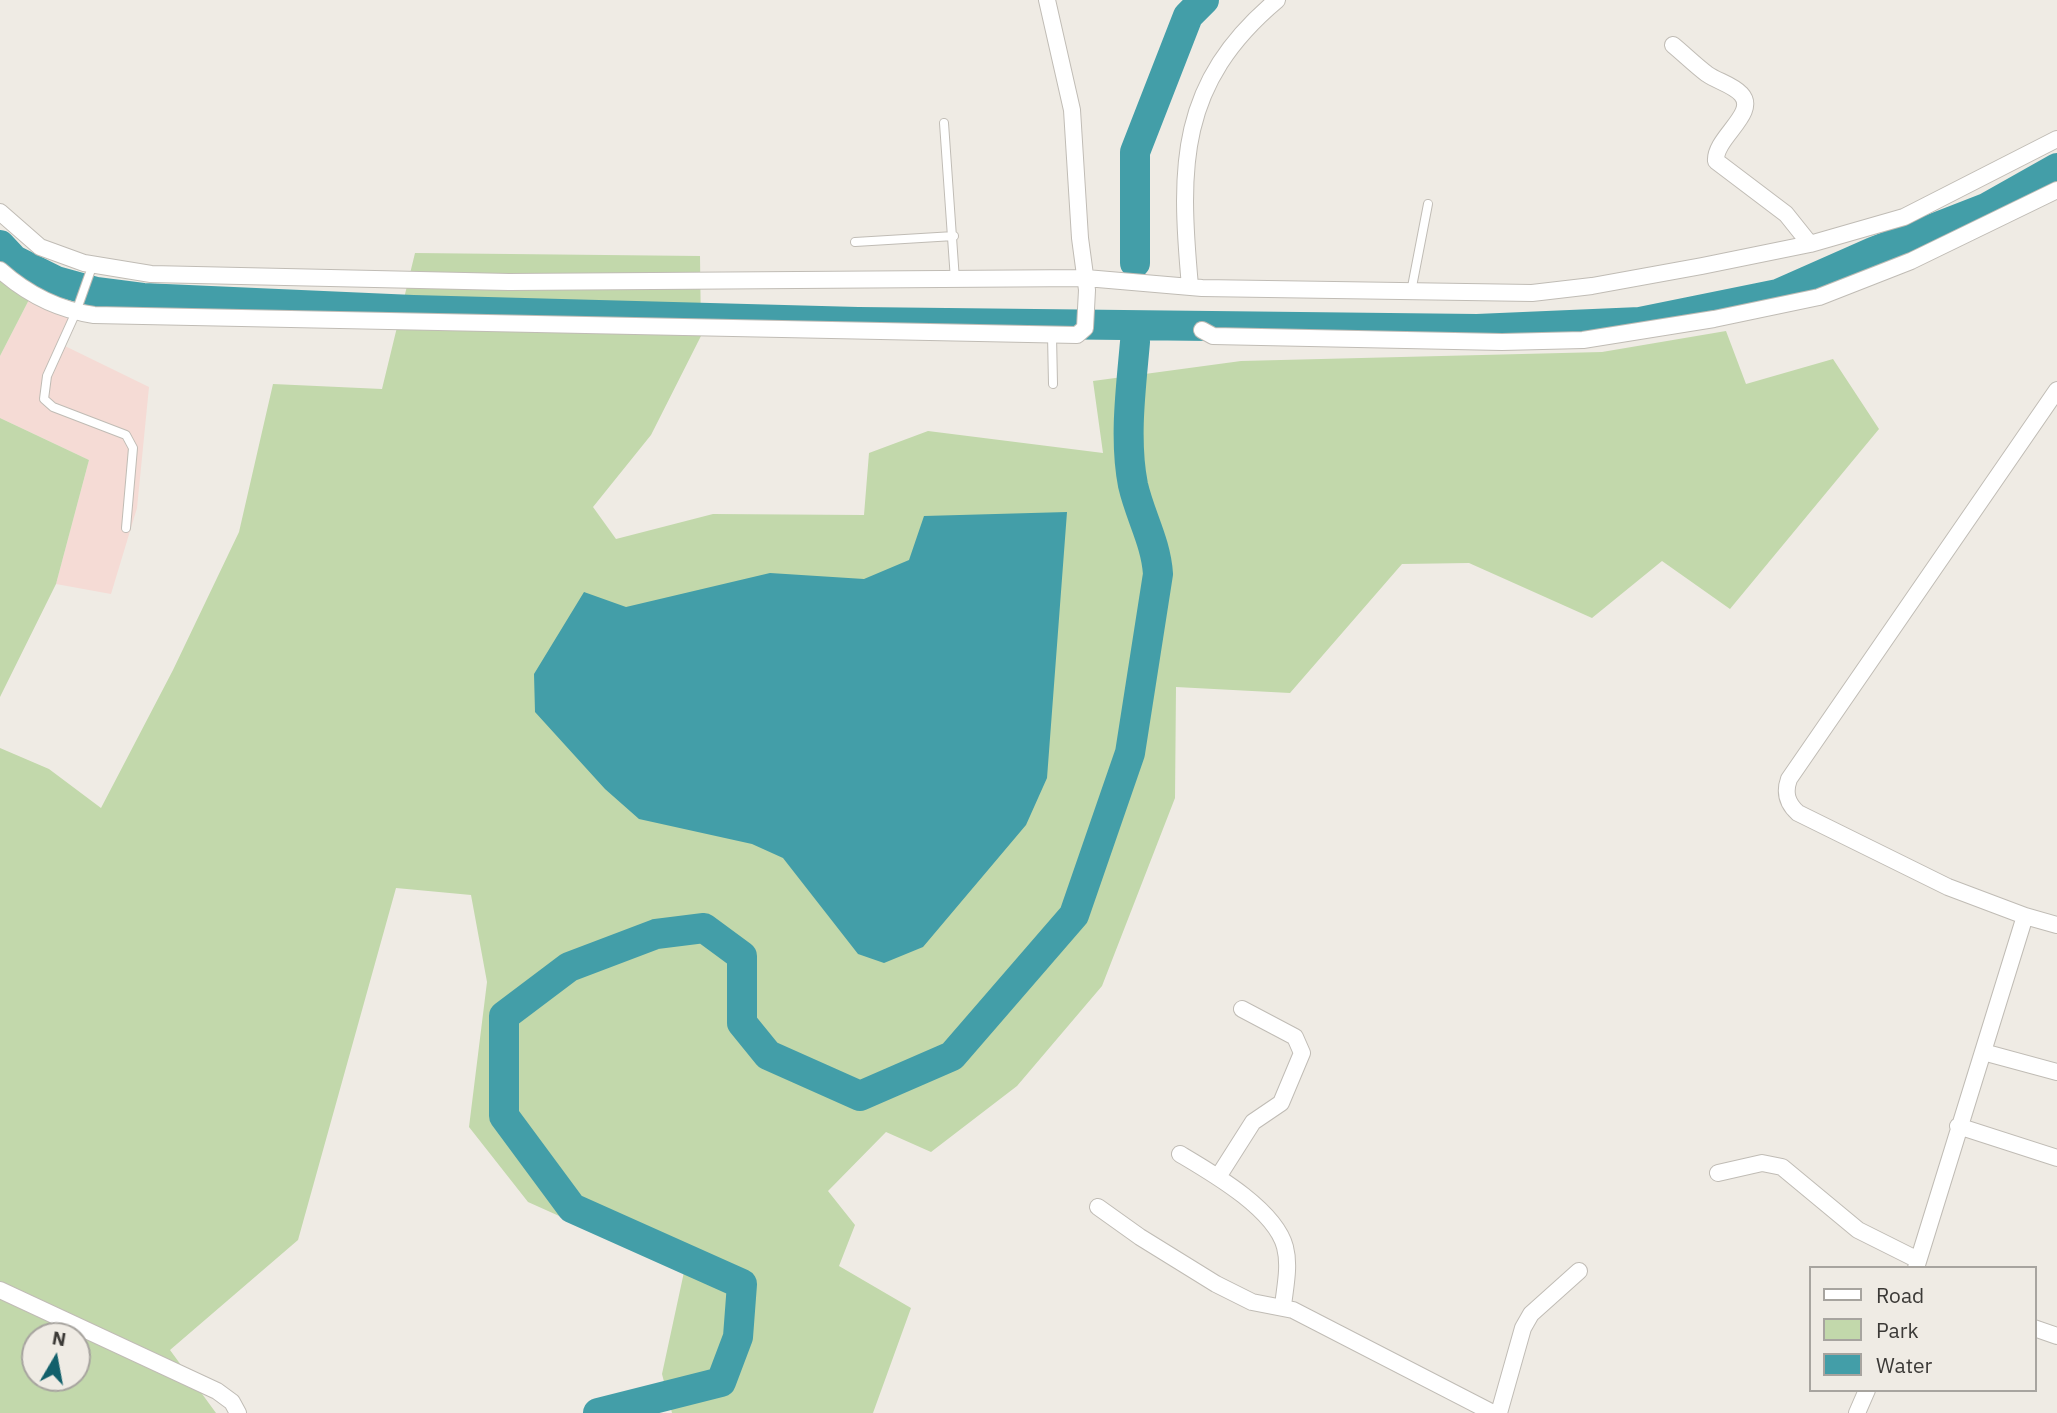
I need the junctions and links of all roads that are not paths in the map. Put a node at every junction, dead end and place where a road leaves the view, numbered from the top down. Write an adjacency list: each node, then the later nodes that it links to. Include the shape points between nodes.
1 (1047, 0): 15 (street, via 1072,110 1080,238)
2 (1278, 0): 16 (street, via 1245,26 1225,54 1193,119 1184,168)
3 (1673, 45): 11 (street, via 1745,101 1746,110 1716,151 1716,161 1786,214)
4 (944, 123): 9 (lane)
5 (2057, 139): 11 (street, via 1904,217)
6 (2057, 190): 19 (street, via 1911,261 1819,297 1714,319 1583,340 1502,342 1213,335)
7 (1428, 204): 17 (lane)
8 (0, 212): 12 (street, via 40,247)
9 (954, 236): 10 (lane); 14 (lane)
10 (855, 242)
11 (1810, 244): 17 (street, via 1592,286 1532,293)
12 (91, 269): 14 (street, via 152,275 509,282); 18 (lane)
13 (0, 270): 18 (street, via 52,304)
14 (955, 280): 15 (street)
15 (1092, 283): 16 (street); 20 (street, via 1085,328 1077,335)
16 (1183, 286): 17 (street)
17 (1411, 292)
18 (78, 307): 20 (street, via 280,321); 23 (lane, via 47,376 44,399 53,408 126,435 131,441)
19 (1202, 330)
20 (1052, 335): 21 (lane)
21 (1053, 384)
22 (2057, 390): 24 (street, via 1787,785 1787,799 1798,813 1948,887)
23 (126, 528)
24 (2025, 916): 25 (street); 27 (street)
25 (2057, 925)
26 (1242, 1009): 33 (street, via 1295,1037 1302,1053 1281,1103 1253,1122)
27 (1983, 1052): 28 (street); 29 (street)
28 (2057, 1072)
29 (1958, 1126): 31 (street); 35 (street)
30 (1180, 1154): 33 (street)
31 (2057, 1158)
32 (1718, 1173): 35 (street, via 1762,1164 1782,1167 1858,1230)
33 (1218, 1177): 38 (street, via 1266,1217 1282,1238 1287,1269)
34 (1098, 1207): 38 (street, via 1216,1284 1252,1302)
35 (1917, 1264)
36 (1579, 1271): 44 (street, via 1531,1314 1523,1328)
37 (0, 1290): 42 (street, via 217,1391)
38 (1283, 1307): 43 (street)
39 (2036, 1329): 40 (street)
40 (2057, 1336)
41 (1866, 1392): 45 (street)
42 (238, 1413)
43 (1493, 1413)
44 (1499, 1413)
45 (1857, 1413)

